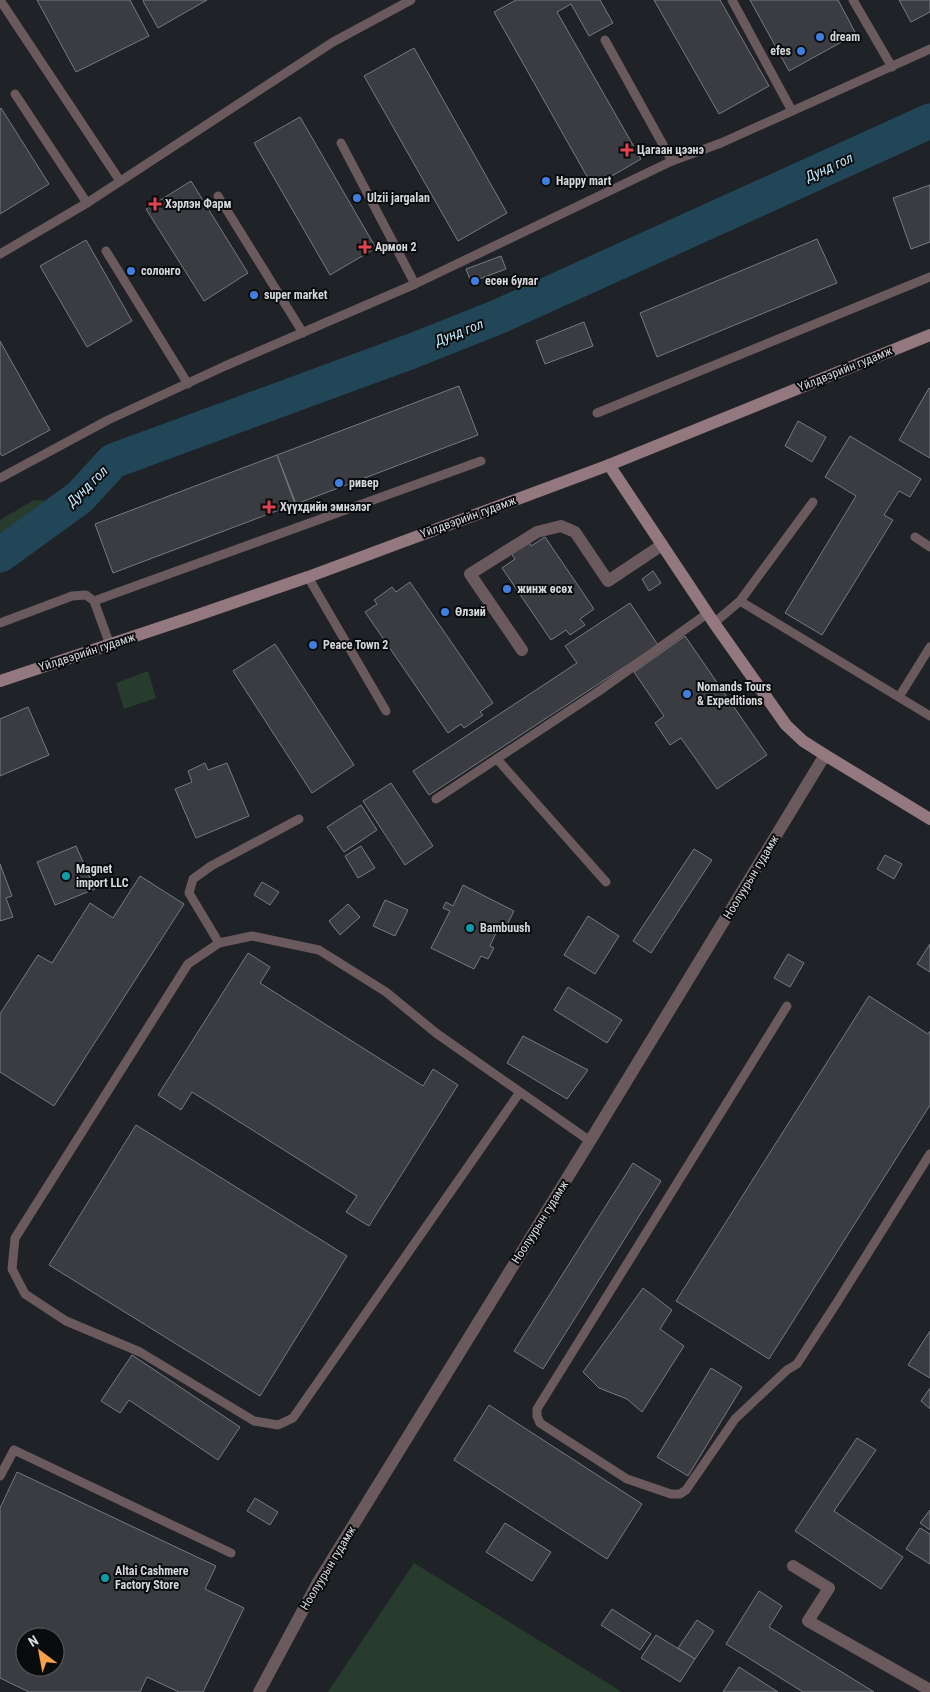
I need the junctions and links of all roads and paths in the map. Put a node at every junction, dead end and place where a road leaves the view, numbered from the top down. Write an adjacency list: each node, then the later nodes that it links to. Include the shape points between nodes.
1 (0, 0): 12 (lane)
2 (411, 0): 12 (lane, via 333,42)
3 (732, 0): 9 (lane)
4 (853, 0): 7 (lane)
5 (605, 40): 11 (lane)
6 (930, 49): 7 (lane)
7 (892, 66): 9 (lane)
8 (15, 94): 14 (lane)
9 (792, 111): 11 (lane)
10 (341, 144): 18 (lane)
11 (672, 161): 18 (lane)
12 (120, 181): 14 (lane)
13 (218, 196): 19 (lane)
14 (87, 203): 16 (lane)
15 (106, 251): 21 (lane)
16 (0, 254)
17 (930, 276): 22 (lane)
18 (415, 284): 19 (lane)
19 (303, 333): 21 (lane)
20 (930, 335): 24 (main road, Yйлдвэрийн гудамж)
21 (188, 384): 25 (lane, via 108,420)
22 (597, 413)
23 (482, 460): 31 (lane)
24 (609, 465): 28 (main road); 30 (main road, Yйлдвэрийн гудамж)
25 (0, 478)
26 (813, 502): 32 (lane)
27 (915, 537): 29 (lane)
28 (662, 545): 33 (main road); 37 (street, via 608,581 576,532 560,526 537,532 470,574)
29 (930, 547)
30 (308, 576): 35 (main road, Yйлдвэрийн гудамж); 40 (lane)
31 (94, 601): 34 (lane, via 86,595 72,596); 35 (lane)
32 (740, 601): 33 (lane); 39 (lane)
33 (711, 618): 42 (main road, via 786,725); 43 (lane)
34 (0, 622)
35 (110, 645): 38 (main road, Yйлдвэрийн гудамж)
36 (930, 647): 39 (lane)
37 (522, 650)
38 (0, 681)
39 (899, 697): 41 (lane)
40 (386, 711)
41 (930, 716)
42 (825, 755): 46 (main road); 51 (street, Ноолуурын гудамж)
43 (497, 759): 44 (lane); 47 (lane)
44 (436, 799)
45 (298, 819): 48 (lane, via 193,879 189,892)
46 (930, 819)
47 (606, 882)
48 (219, 943): 50 (lane, via 252,936 319,950 386,992 436,1033); 50 (lane, via 188,964 15,1238 12,1270 26,1294 66,1321 140,1352 254,1421 278,1425 293,1418)
49 (787, 1006): 52 (lane, via 537,1409 540,1423 627,1479 671,1494 686,1490 735,1419 797,1364)
50 (520, 1092): 51 (lane)
51 (590, 1141): 57 (street, Ноолуурын гудамж, via 317,1584)
52 (930, 1154)
53 (0, 1476): 54 (lane, via 14,1450)
54 (231, 1553)
55 (793, 1566): 56 (street, via 829,1588 808,1621)
56 (930, 1690)
57 (259, 1692)

